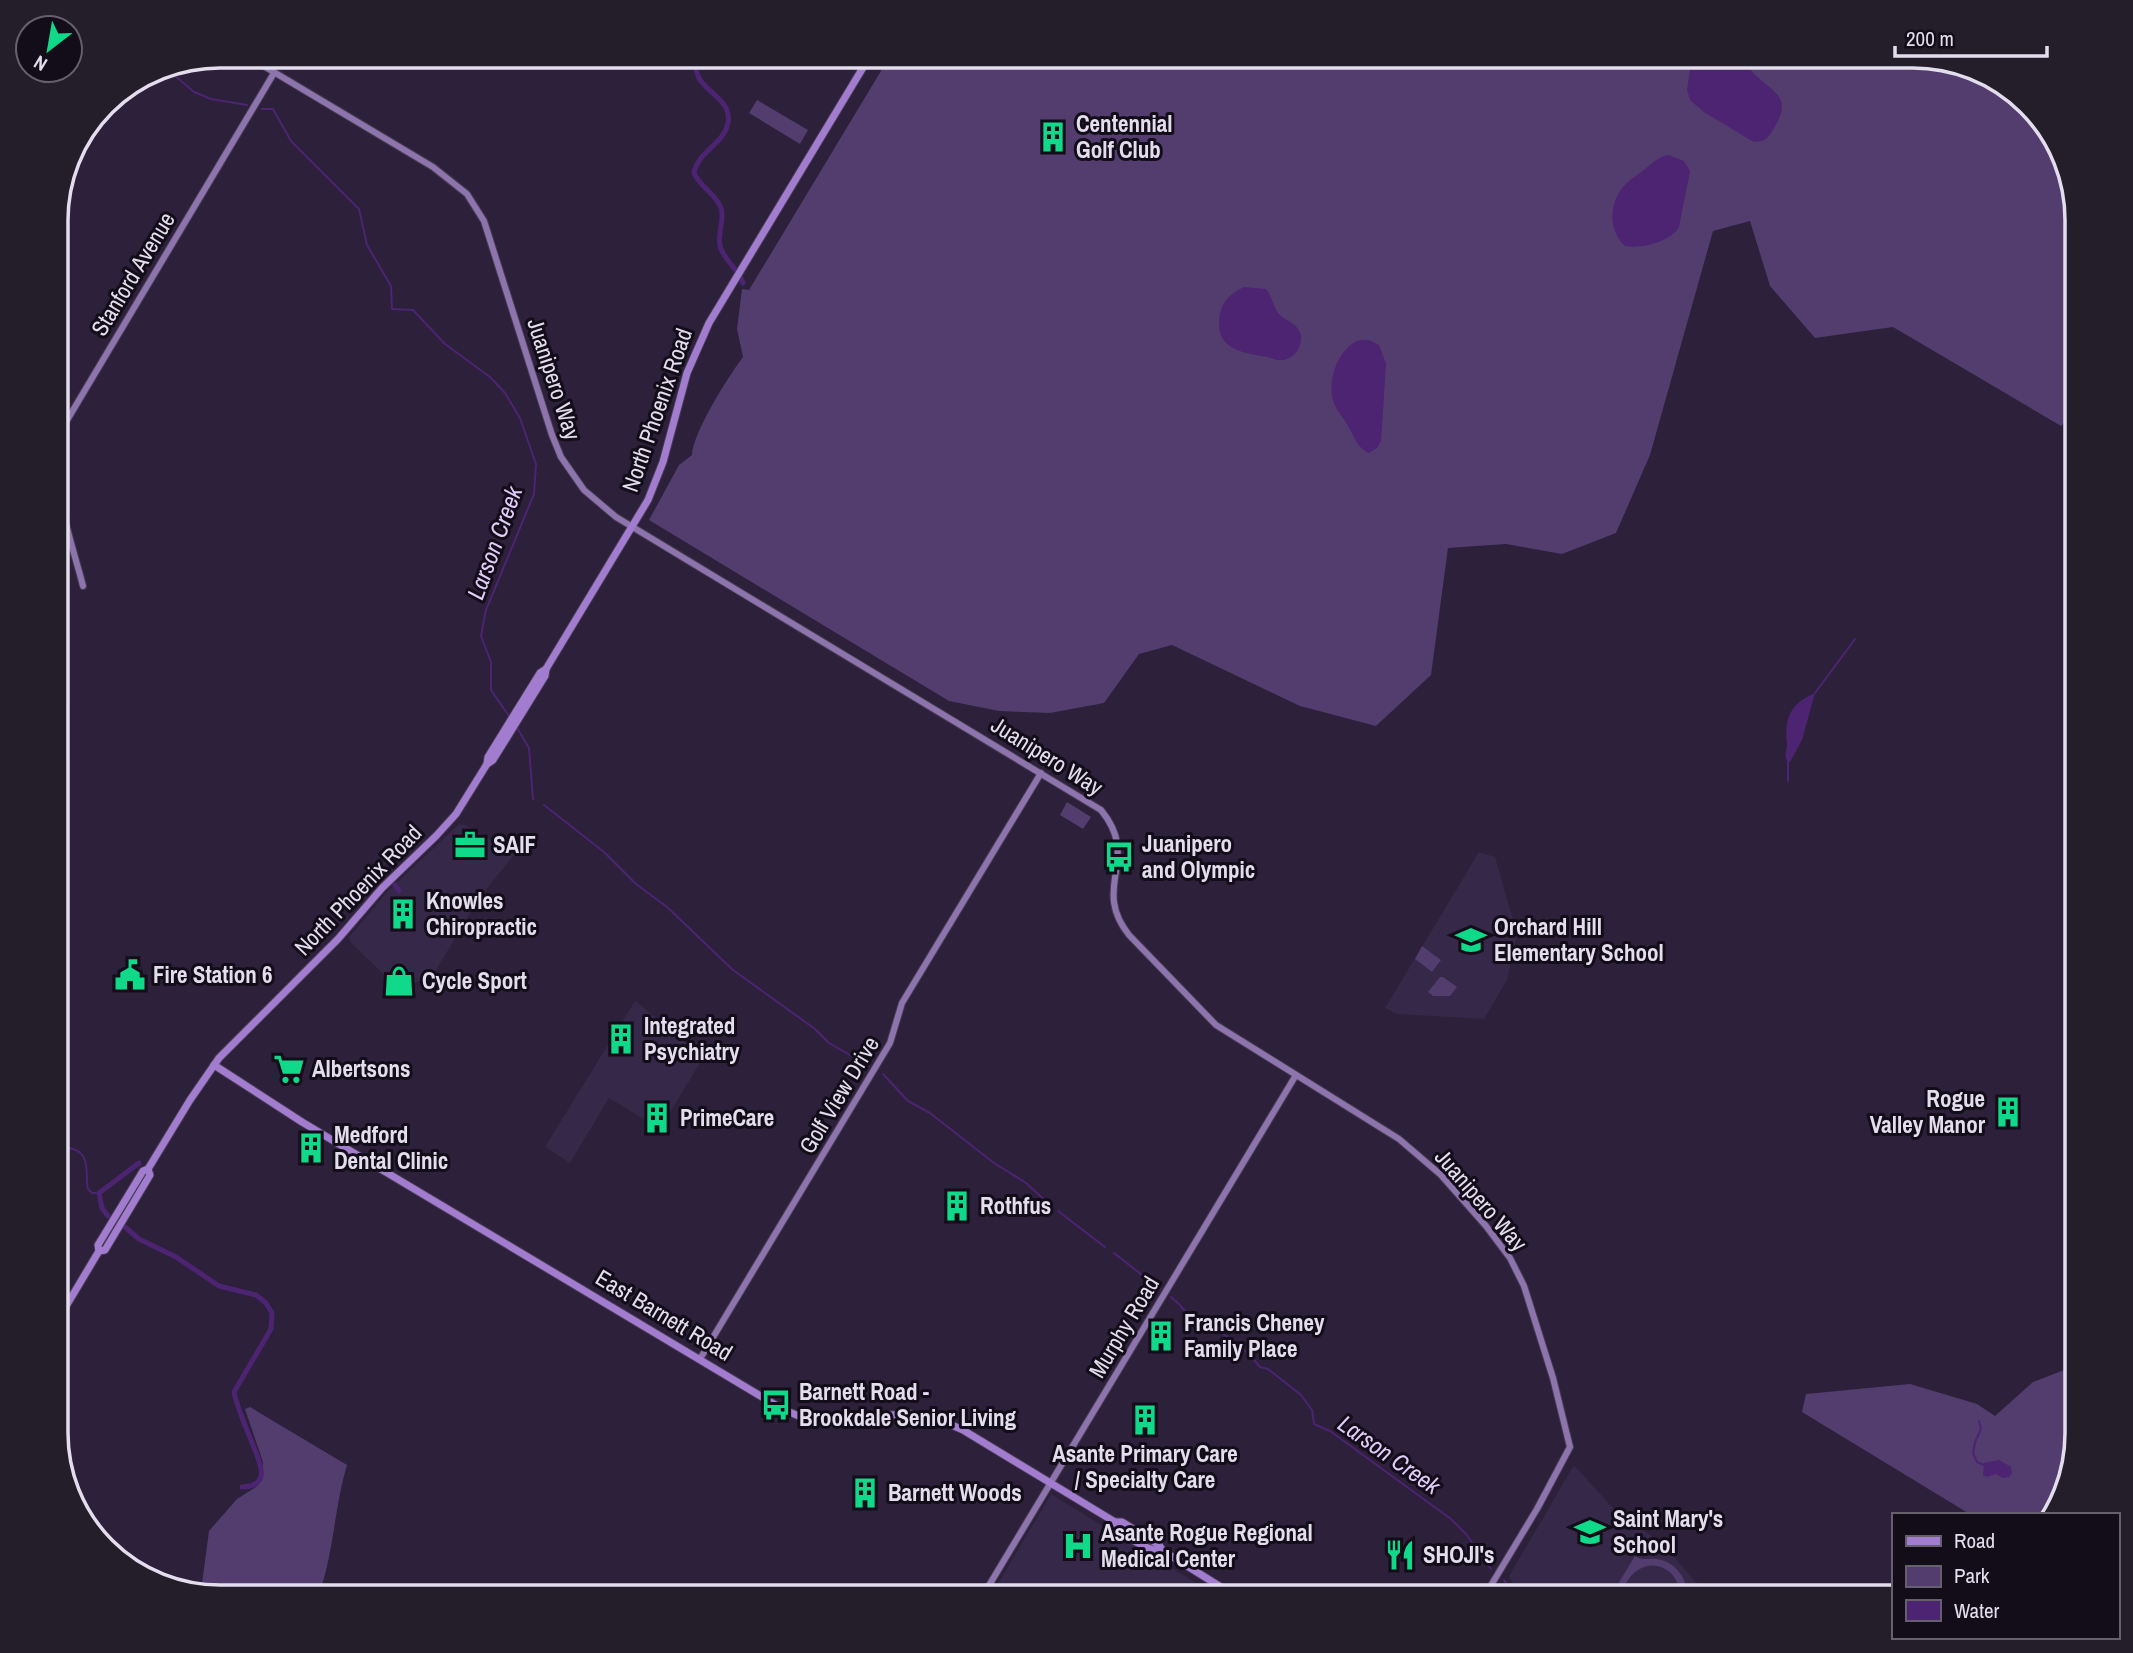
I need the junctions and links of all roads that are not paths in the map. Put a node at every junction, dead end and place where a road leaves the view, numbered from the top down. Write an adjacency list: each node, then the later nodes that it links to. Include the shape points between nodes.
1 (266, 68): 3 (street, Juanipero Way)
2 (863, 68): 5 (main road, North Phoenix Road, via 709,323 694,354 658,476)
3 (274, 73): 4 (street, Stanford Avenue); 5 (street, Juanipero Way, via 461,188 489,232 561,457 591,497)
4 (69, 417)
5 (633, 527): 8 (street, Juanipero Way); 9 (main road, North Phoenix Road, via 456,814)
6 (69, 528): 7 (street, Stanford Avenue)
7 (83, 586)
8 (1041, 773): 10 (street, Juanipero Way, via 1099,808 1114,828 1119,849 1112,900 1129,935 1216,1025); 12 (street, Golf View Drive, via 901,1005 890,1044)
9 (214, 1065): 11 (main road, North Phoenix Road, via 130,1192); 12 (main road, East Barnett Road)
10 (1296, 1075): 13 (street, Murphy Road); 16 (street, Juanipero Way, via 1380,1125 1441,1175 1510,1258 1524,1286 1570,1447)
11 (69, 1301)
12 (700, 1359): 13 (main road, East Barnett Road, via 804,1418 839,1423 911,1414 945,1422)
13 (1050, 1483): 14 (street, Murphy Road); 15 (main road, East Barnett Road, via 1122,1522)
14 (989, 1585)
15 (1218, 1585)
16 (1490, 1585)

